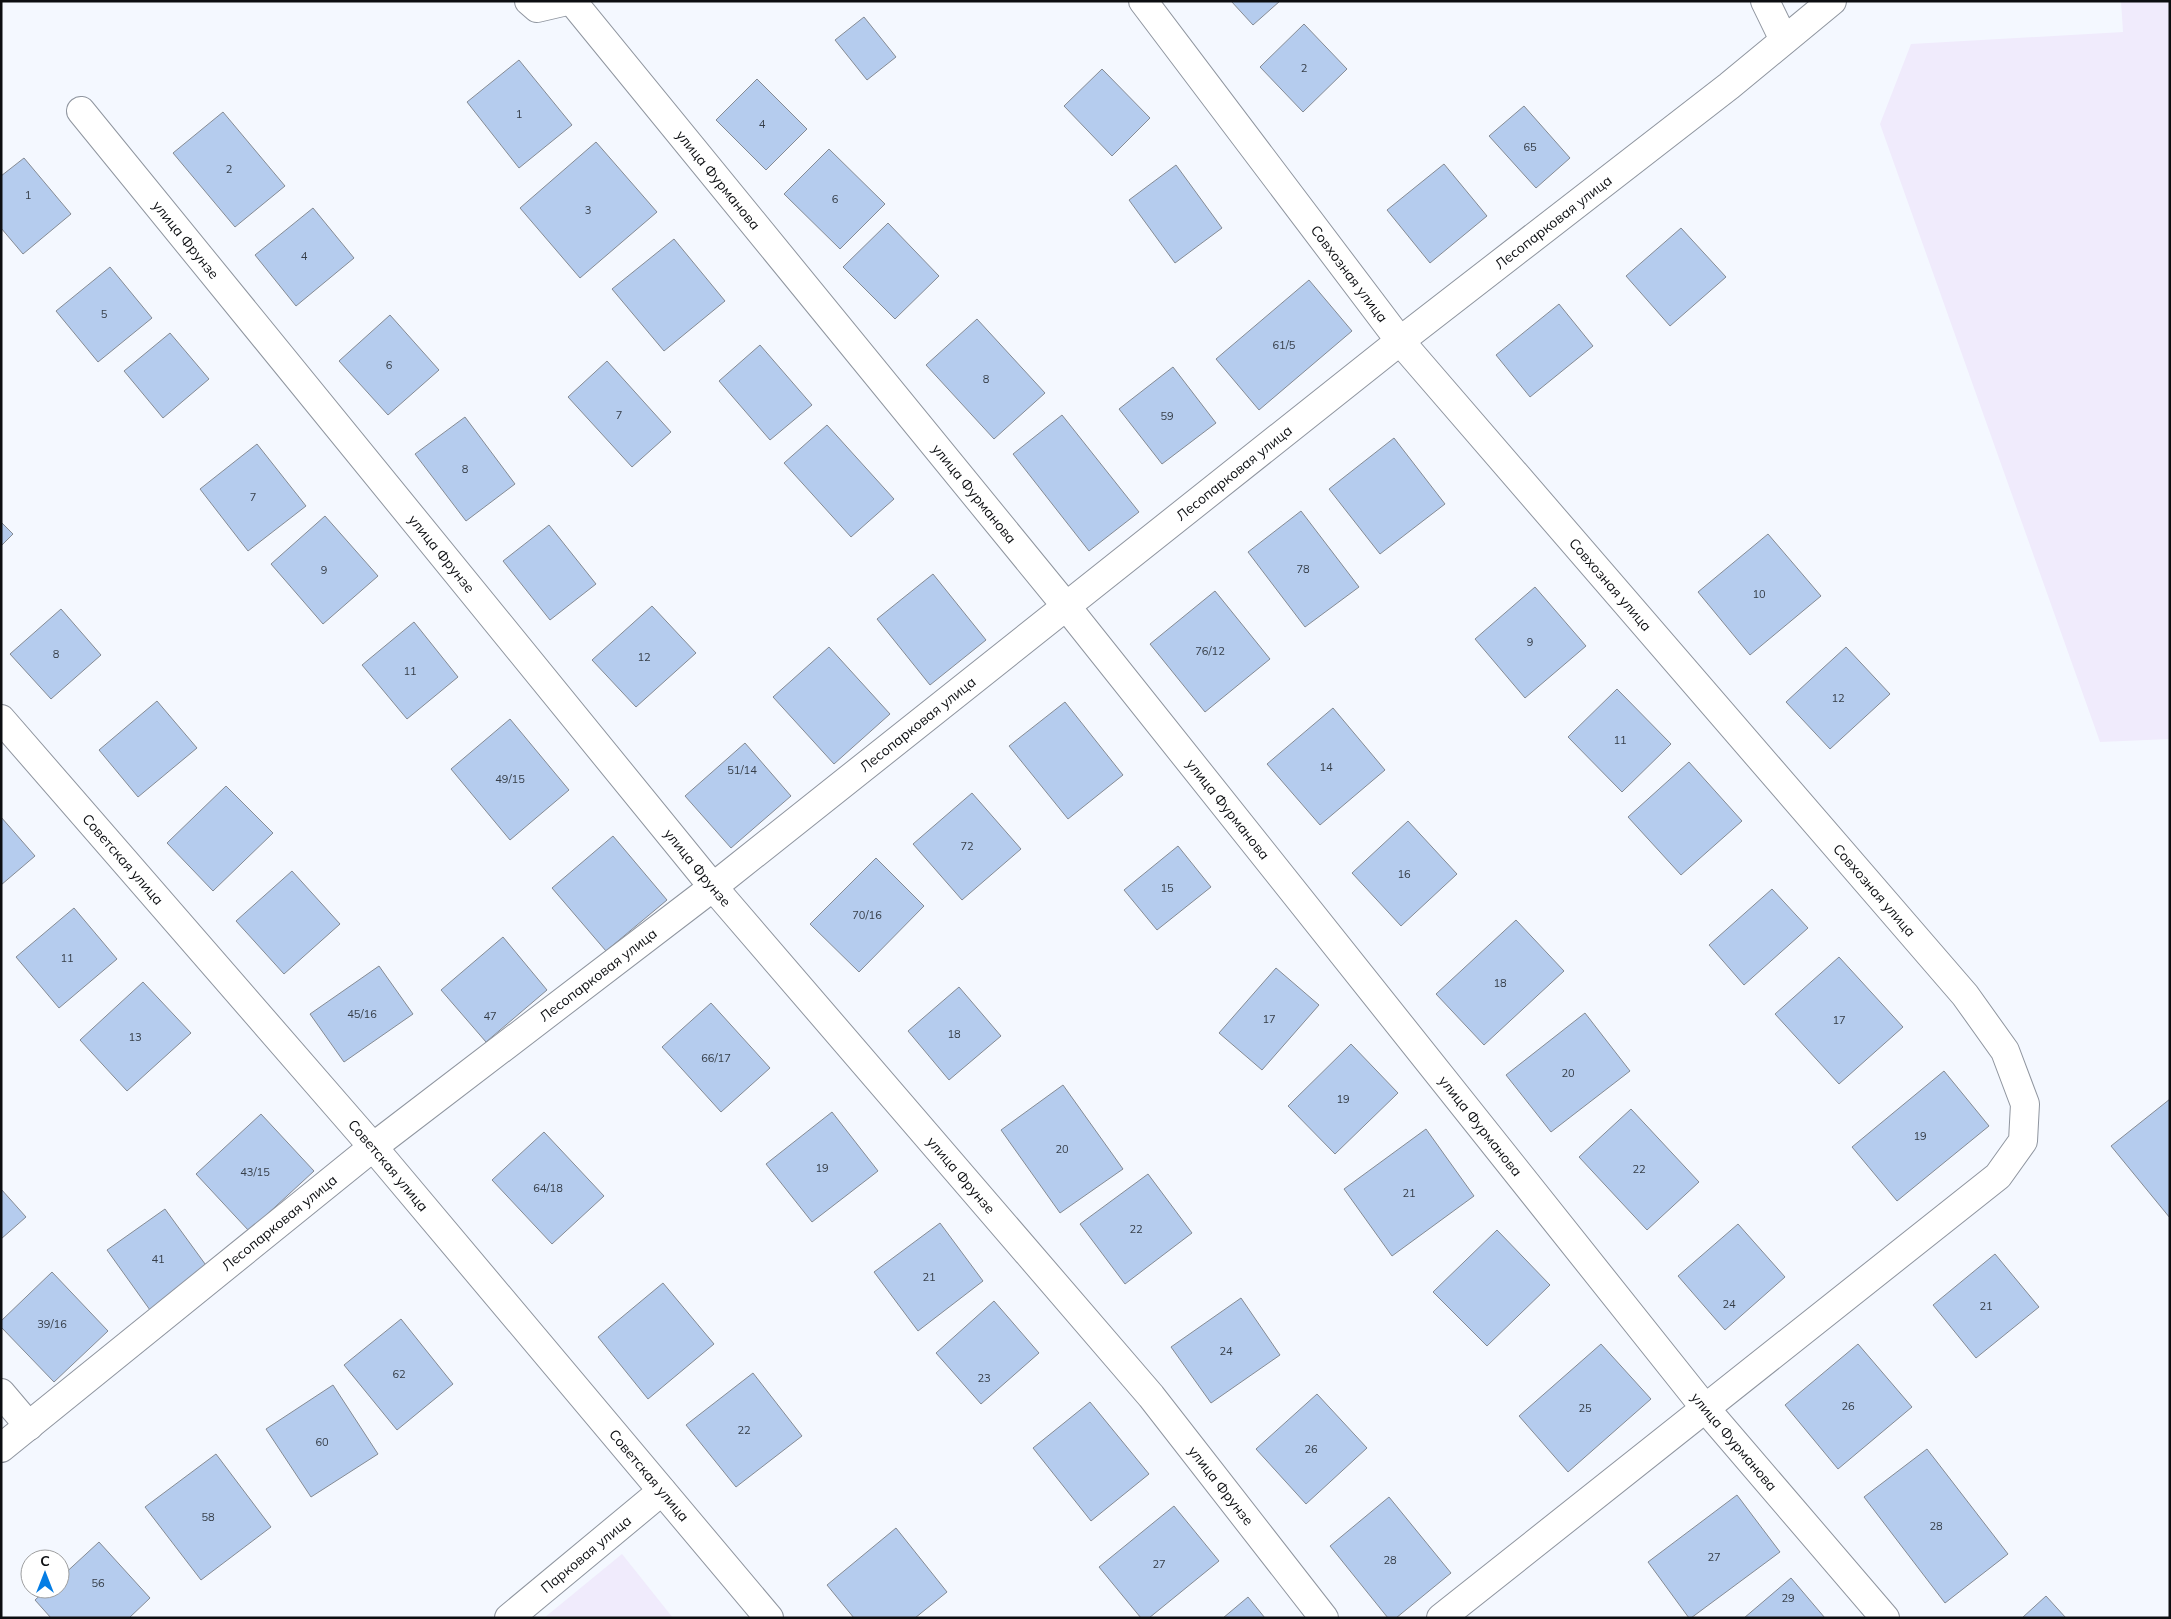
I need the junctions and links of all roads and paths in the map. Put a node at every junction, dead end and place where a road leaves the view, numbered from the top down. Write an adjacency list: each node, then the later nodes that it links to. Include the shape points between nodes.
1 (529, 1): 2 (street, via 537,8)
2 (568, 1)
3 (572, 1): 10 (street, улица Фурманова)
4 (1143, 1): 9 (street, Совхозная улица)
5 (1765, 1): 7 (street)
6 (1832, 1): 7 (street, Лесопарковая улица)
7 (1784, 40): 9 (street, Лесопарковая улица, via 1730,86)
8 (81, 111): 12 (street, улица Фрунзе)
9 (1400, 341): 10 (street, Лесопарковая улица); 15 (street, Совхозная улица, via 1971,1003 2005,1051 2025,1104 2023,1140 1998,1176)
10 (1066, 606): 12 (street, Лесопарковая улица); 15 (street, улица Фурманова)
11 (1, 719): 13 (street, Советская улица)
12 (713, 887): 13 (street, Лесопарковая улица); 21 (street, улица Фрунзе, via 1151,1396)
13 (373, 1147): 16 (street, Лесопарковая улица); 18 (street, Советская улица)
14 (1, 1393): 16 (street)
15 (1705, 1408): 22 (street, Совхозная улица); 23 (street, улица Фурманова)
16 (29, 1426): 17 (street, Лесопарковая улица)
17 (1, 1448)
18 (662, 1491): 19 (street, Парковая улица); 20 (street, Советская улица)
19 (509, 1618)
20 (769, 1618)
21 (1324, 1618)
22 (1441, 1618)
23 (1885, 1618)

